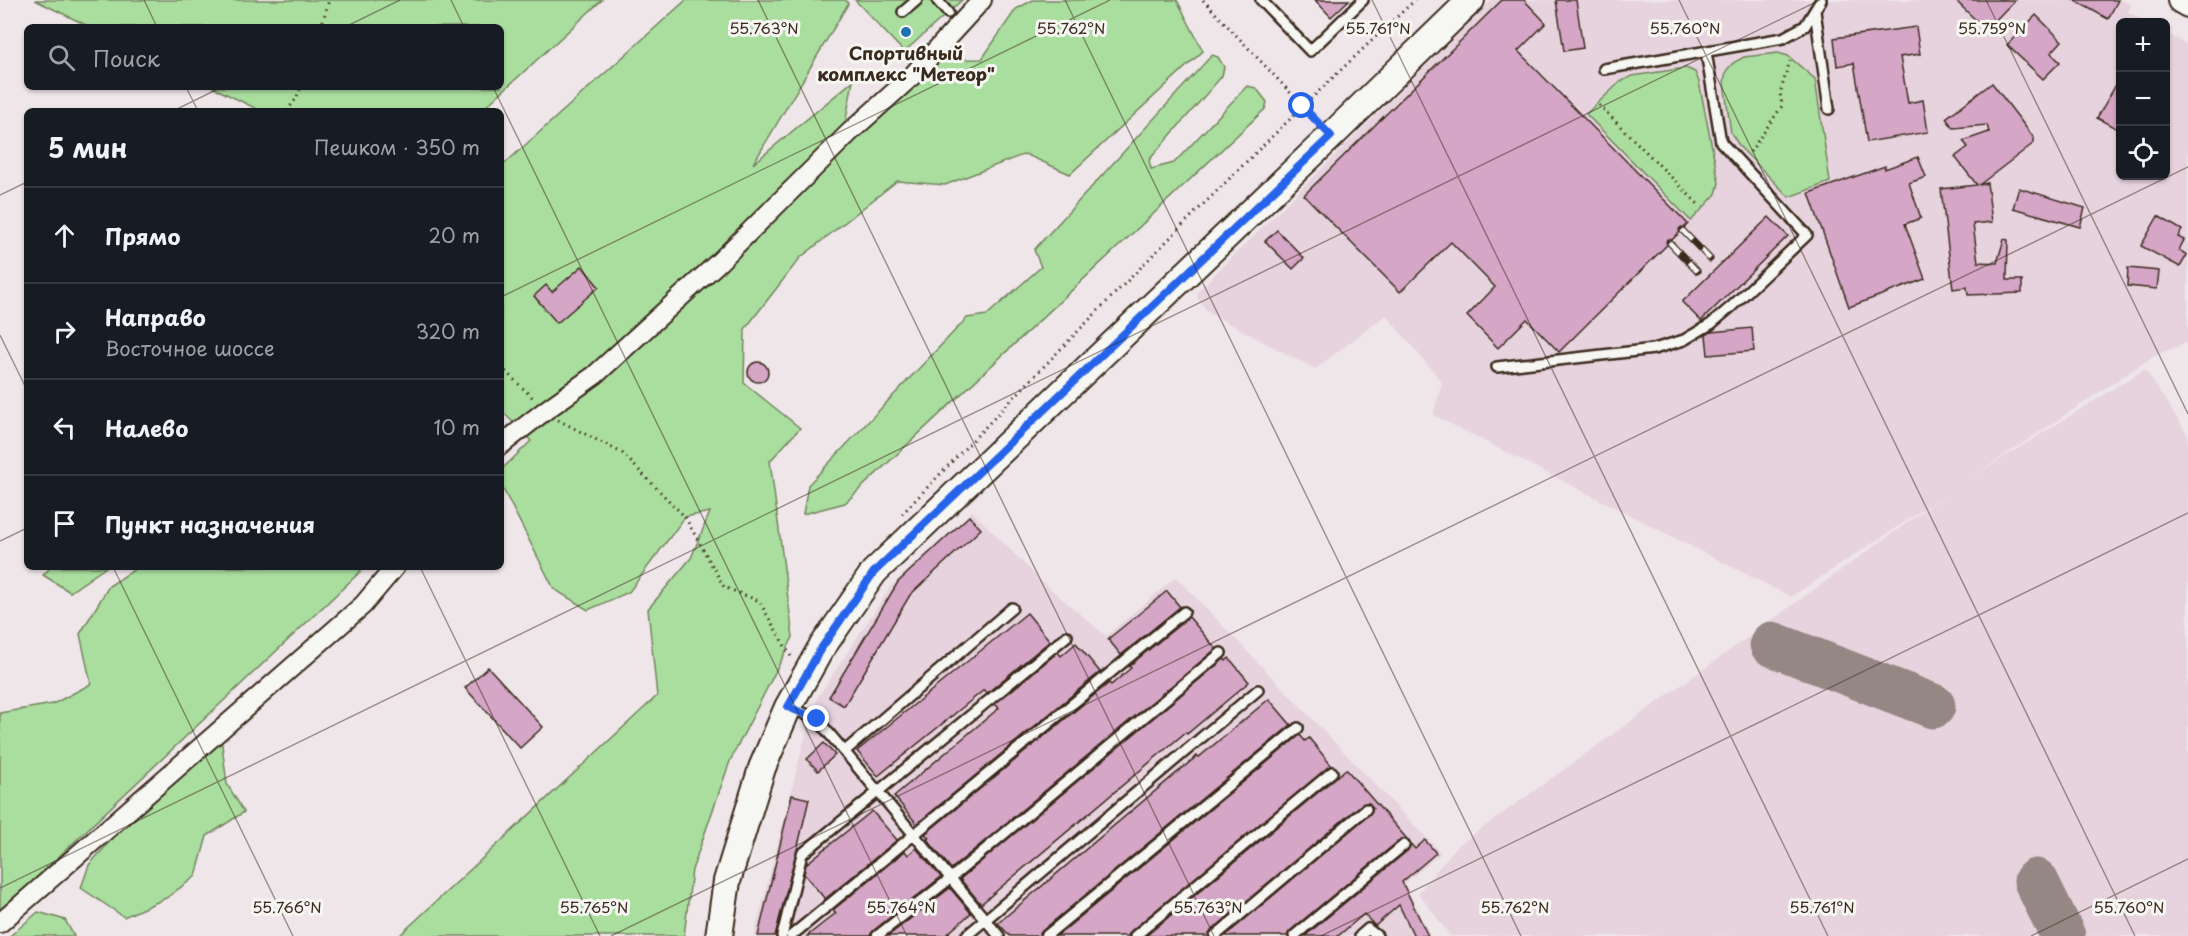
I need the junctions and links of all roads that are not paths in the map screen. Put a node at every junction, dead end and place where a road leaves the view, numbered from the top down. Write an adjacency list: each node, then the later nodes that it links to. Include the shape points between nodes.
1 (918, 0): 11 (lane)
2 (937, 0): 12 (lane)
3 (982, 0): 17 (street, via 912,76 720,261 595,375)
4 (1261, 0): 5 (lane, via 1310,51)
5 (1363, 0)
6 (1471, 0): 24 (main road, via 874,572 820,650)
7 (1821, 0): 10 (lane)
8 (2181, 0): 9 (main road)
9 (2188, 4)
10 (1815, 11): 13 (lane, via 1805,26 1783,39); 15 (lane)
11 (903, 12)
12 (948, 13)
13 (1707, 52): 14 (lane); 16 (lane, via 1721,142 1807,235 1731,307 1684,340 1654,348)
14 (1604, 69)
15 (1829, 109)
16 (1497, 367)
17 (504, 443)
18 (392, 570): 34 (street, via 363,605)
19 (1012, 608): 26 (lane)
20 (1184, 612): 30 (lane)
21 (1067, 636): 28 (lane)
22 (1221, 653): 32 (lane)
23 (1258, 690): 33 (lane)
24 (788, 707): 26 (lane, via 817,719); 35 (main road, via 762,768 727,881)
25 (1298, 728): 41 (lane)
26 (844, 751): 28 (lane)
27 (1332, 772): 42 (lane)
28 (878, 791): 30 (lane); 36 (lane, via 802,854)
29 (1365, 808): 43 (lane)
30 (914, 835): 32 (lane); 37 (lane)
31 (1404, 845): 44 (lane)
32 (951, 878): 33 (lane); 38 (lane)
33 (985, 920): 39 (lane); 40 (lane)
34 (0, 923)
35 (719, 936)
36 (782, 936)
37 (791, 936)
38 (877, 936)
39 (966, 936)
40 (999, 936)
41 (1046, 936)
42 (1135, 936)
43 (1215, 936)
44 (1294, 936)
45 (1360, 936): 46 (lane, via 1368,929)
46 (1377, 936)

